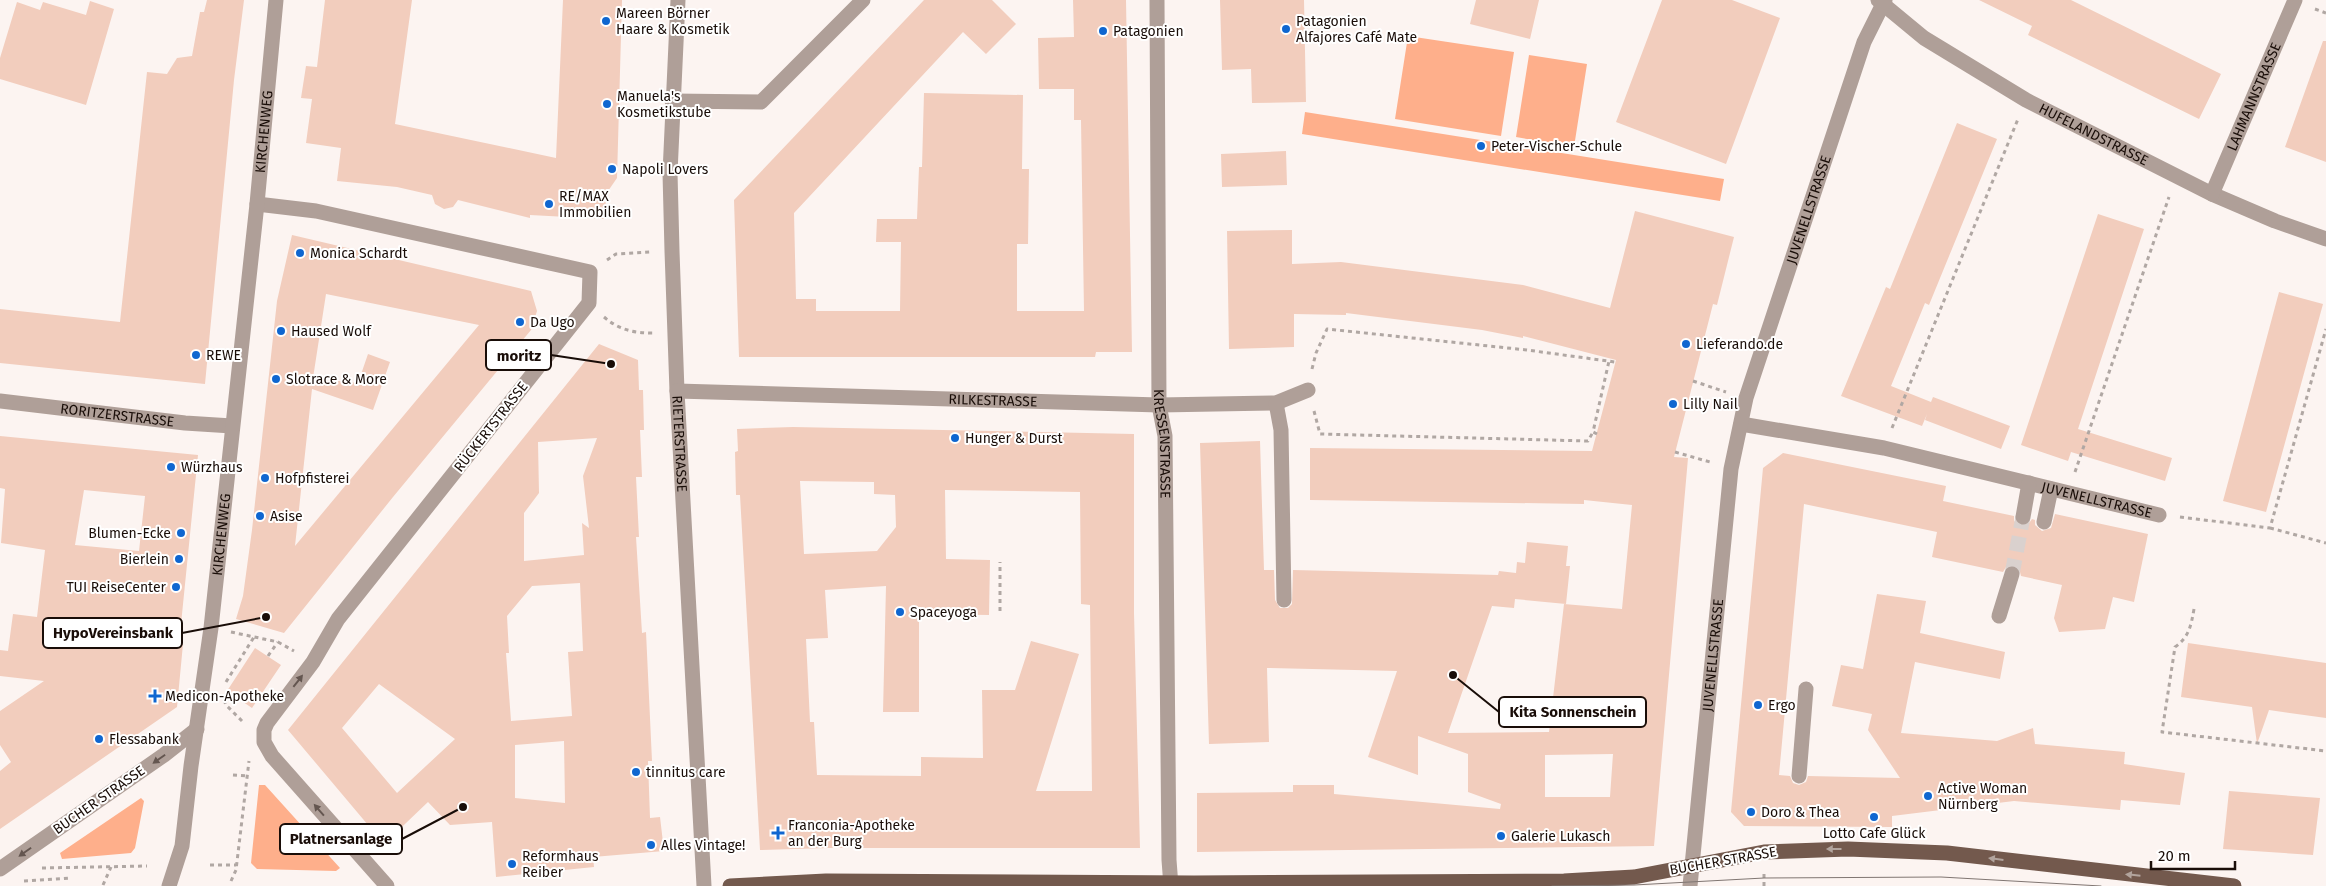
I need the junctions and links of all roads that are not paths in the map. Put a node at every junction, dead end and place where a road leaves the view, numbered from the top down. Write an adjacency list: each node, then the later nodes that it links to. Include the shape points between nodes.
1 (276, 0): 9 (street, KIRCHENWEG)
2 (678, 0): 7 (street, RIETERSTRASSE)
3 (863, 0): 7 (street, via 761,102)
4 (1157, 0): 15 (street, KRESSENSTRASSE)
5 (2295, 0): 8 (street, LAHMANNSTRASSE)
6 (1882, 1): 8 (street, HUFELANDSTRASSE, via 1924,38 2026,100); 16 (street, JUVENELLSTRASSE, via 1864,42 1746,398)
7 (672, 100): 12 (street, RIETERSTRASSE, via 670,173)
8 (2212, 194): 10 (street, HUFELANDSTRASSE)
9 (257, 204): 17 (street, KIRCHENWEG); 33 (street, RÜCKERTSTRASSE, one-way to 9, via 272,756 265,747 264,730 313,662 338,619 589,303 590,272 316,211)
10 (2326, 239)
11 (1308, 390): 14 (street, RILKESTRASSE)
12 (677, 391): 15 (street, RILKESTRASSE); 34 (street, RIETERSTRASSE)
13 (0, 401): 17 (street, RORITZERSTRASSE)
14 (1276, 403): 15 (street, RILKESTRASSE); 24 (street, via 1281,430)
15 (1159, 405): 31 (street, KRESSENSTRASSE, via 1165,436)
16 (1741, 424): 18 (street, JUVENELLSTRASSE, via 1884,448); 29 (street, JUVENELLSTRASSE, via 1731,469)
17 (232, 426): 27 (street, KIRCHENWEG)
18 (2029, 483): 19 (street, JUVENELLSTRASSE); 21 (street)
19 (2051, 488): 20 (street, JUVENELLSTRASSE); 22 (street)
20 (2159, 515)
21 (2022, 517)
22 (2044, 522)
23 (2012, 574): 25 (street)
24 (1284, 600)
25 (2000, 616)
26 (1806, 689): 28 (street)
27 (197, 728): 30 (street, BUCHER STRASSE, one-way to 30, via 164,755); 32 (street, KIRCHENWEG, via 182,846)
28 (1799, 776)
29 (1693, 865): 31 (main road, BUCHER STRASSE, via 1625,879); 36 (street, JUVENELLSTRASSE); 37 (main road, BUCHER STRASSE, one-way to 29, via 1900,850 1764,852)
30 (0, 869)
31 (1170, 885): 35 (main road, BUCHER STRASSE, via 826,881)
32 (169, 886)
33 (387, 886)
34 (704, 886)
35 (730, 886)
36 (1690, 886)
37 (2234, 886)

